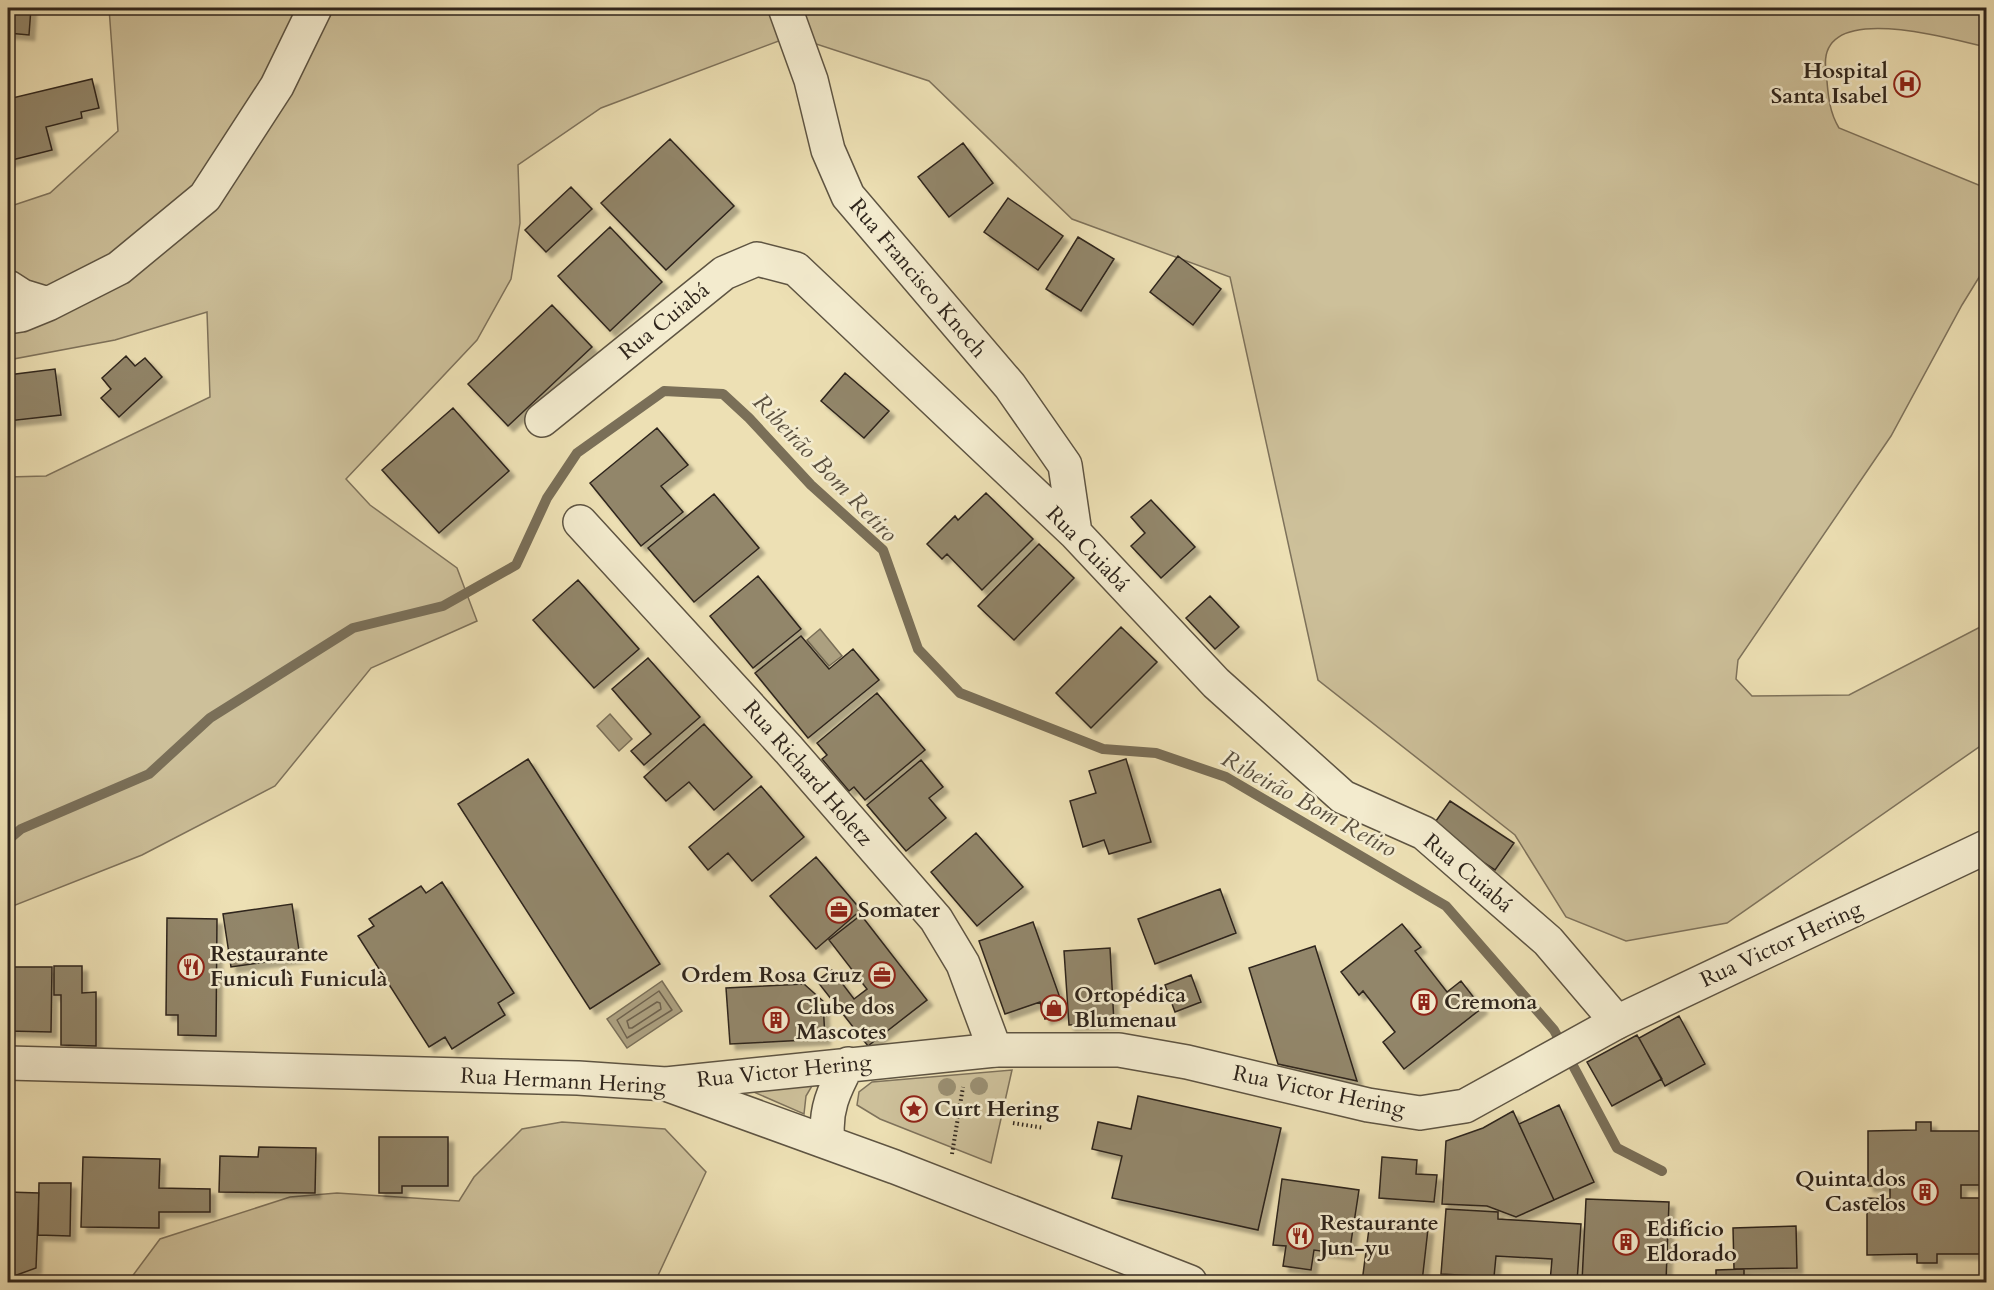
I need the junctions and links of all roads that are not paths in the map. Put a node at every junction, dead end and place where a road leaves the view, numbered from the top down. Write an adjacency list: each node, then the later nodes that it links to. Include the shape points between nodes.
1 (315, 8): 4 (street, via 277,86 205,197 119,268)
2 (785, 8): 8 (street, Rua Francisco Knoch, via 811,80 828,150 848,196 1010,386 1065,465)
3 (8, 287): 4 (street)
4 (48, 304): 5 (street)
5 (8, 317)
6 (542, 420): 8 (street, Rua Cuiabá, via 724,273 757,259 796,269)
7 (580, 522): 11 (street, Rua Richard Holetz, via 789,750 936,919 963,964)
8 (1075, 533): 10 (street, Rua Cuiabá, via 1216,682 1343,797 1424,833 1548,941)
9 (1986, 847): 10 (street, Rua Victor Hering)
10 (1617, 1022): 11 (street, Rua Victor Hering, via 1465,1106 1420,1113 1368,1106 1187,1062 1119,1050)
11 (981, 1052): 13 (street, Rua Victor Hering)
12 (8, 1062): 14 (street, Rua Hermann Hering, via 578,1078)
13 (848, 1064): 14 (street, Rua Victor Hering); 15 (street, via 828,1106)
14 (666, 1084): 15 (street, Rua Hermann Hering)
15 (828, 1141): 16 (street, Rua Hermann Hering)
16 (1190, 1282)

